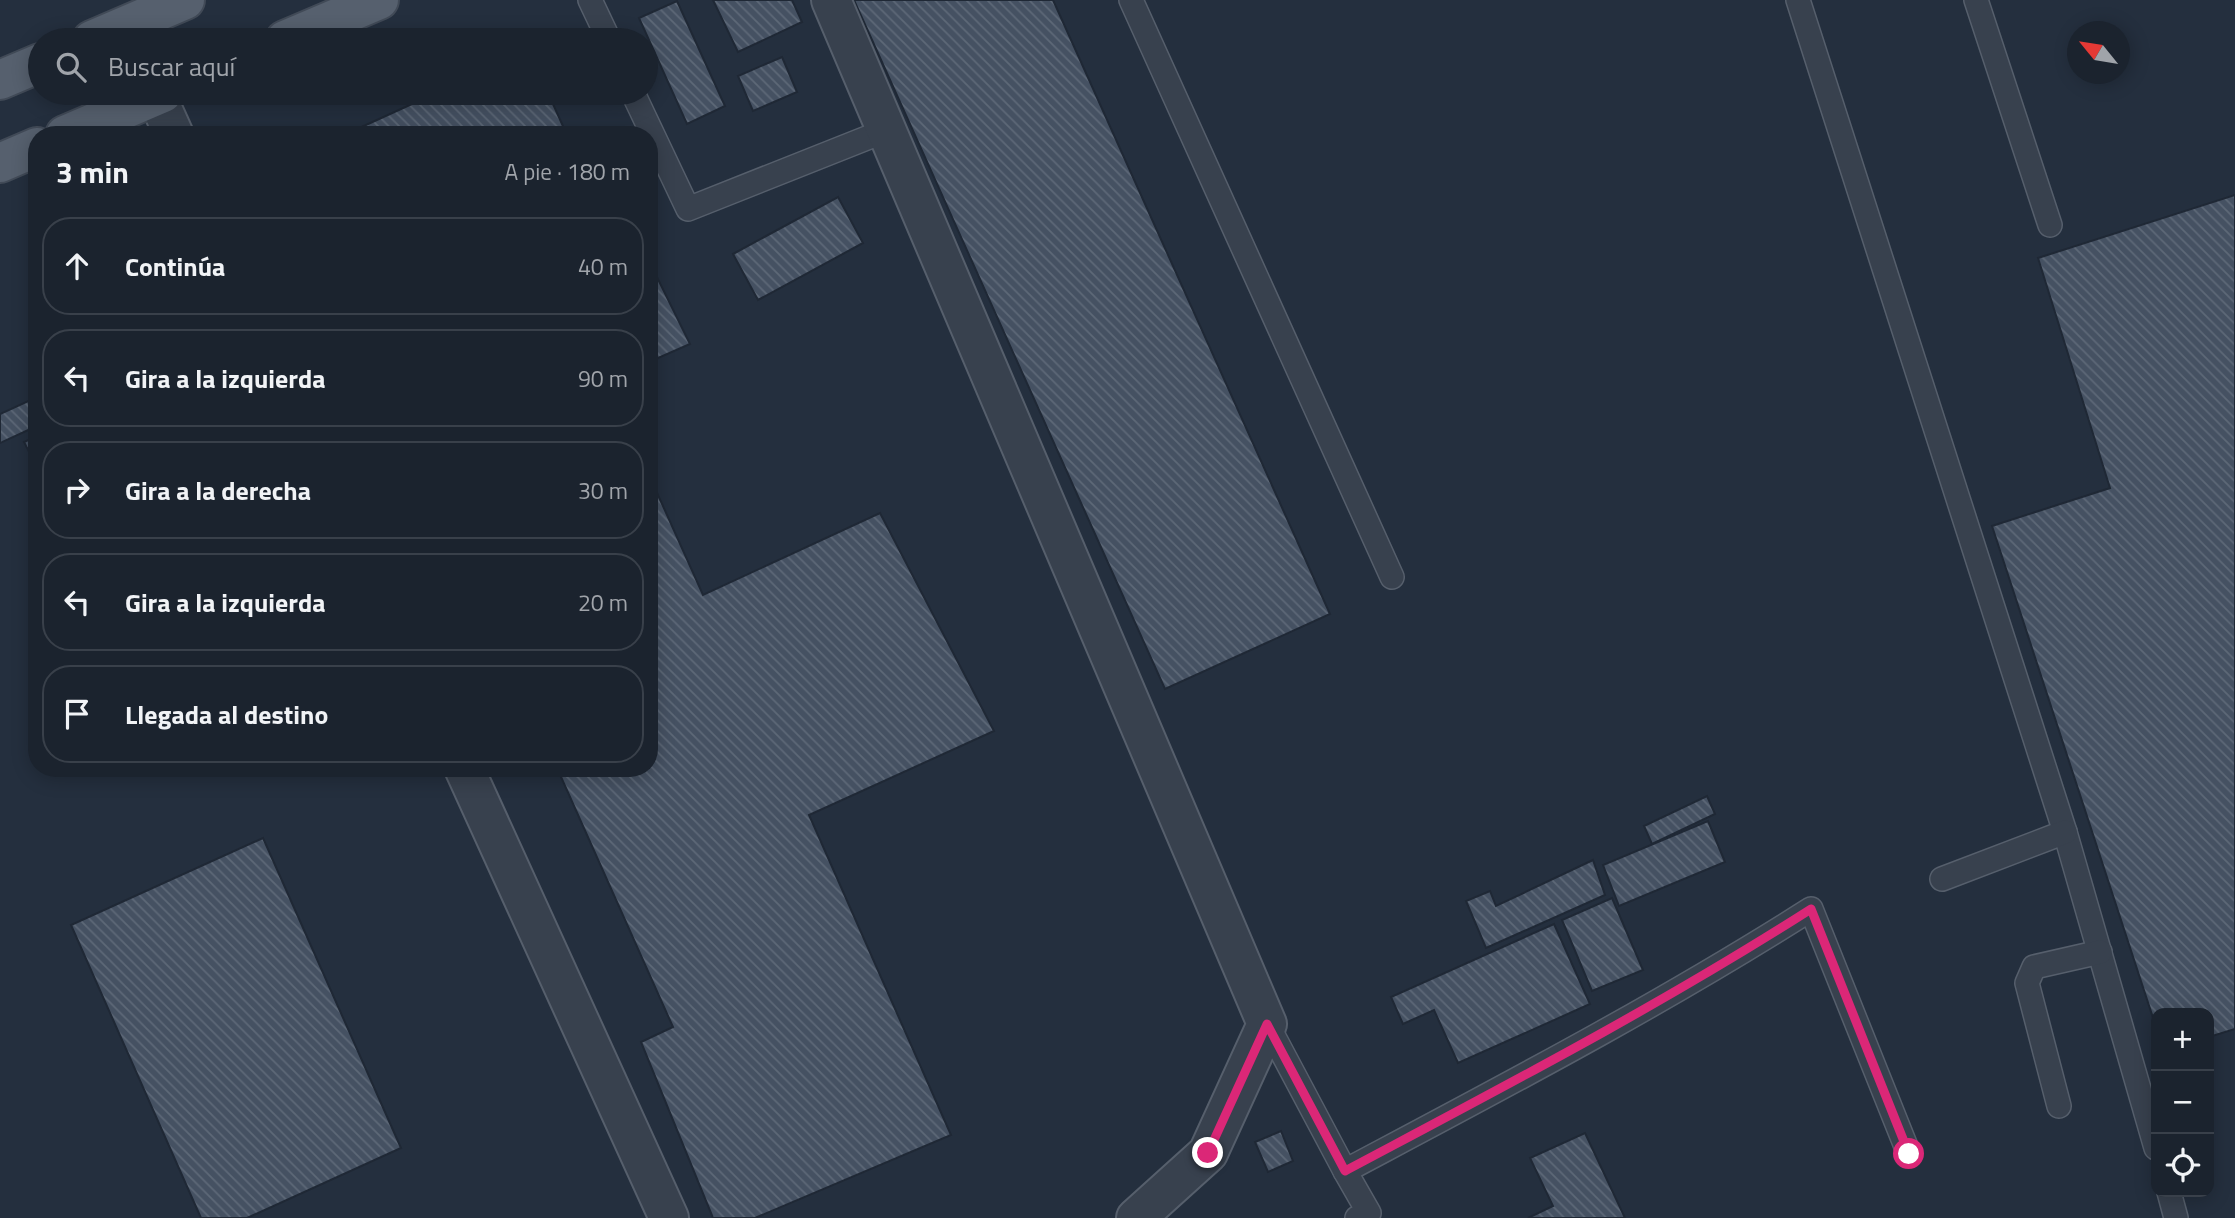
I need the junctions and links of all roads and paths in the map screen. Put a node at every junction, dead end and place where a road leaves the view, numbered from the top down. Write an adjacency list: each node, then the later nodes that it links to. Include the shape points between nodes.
1 (185, 0): 8 (main road)
2 (379, 0): 9 (main road)
3 (590, 0): 10 (lane)
4 (831, 0): 19 (street)
5 (1131, 0): 24 (lane)
6 (1798, 0): 26 (lane)
7 (1976, 0): 23 (lane)
8 (120, 28)
9 (313, 28)
10 (603, 28)
11 (28, 68): 12 (main road)
12 (0, 80)
13 (135, 105): 16 (main road)
14 (164, 105): 17 (street)
15 (640, 105): 18 (lane)
16 (86, 126)
17 (171, 126)
18 (649, 126)
19 (887, 130): 20 (lane, via 688,209); 29 (street)
20 (658, 145)
21 (28, 151): 22 (main road)
22 (0, 163)
23 (2050, 225)
24 (1392, 577)
25 (468, 777): 35 (street)
26 (2065, 832): 27 (lane); 28 (lane)
27 (1942, 879)
28 (2100, 952): 30 (lane, via 2034,967 2029,974 2027,983); 31 (lane)
29 (1267, 1024): 33 (lane); 36 (street, via 1208,1153)
30 (2059, 1105)
31 (2152, 1134)
32 (1909, 1154): 33 (lane, via 1811,909 1619,1025)
33 (1345, 1171): 37 (lane, via 1369,1213)
34 (2170, 1197): 38 (lane)
35 (669, 1218)
36 (1136, 1218)
37 (1357, 1218)
38 (2176, 1218)

